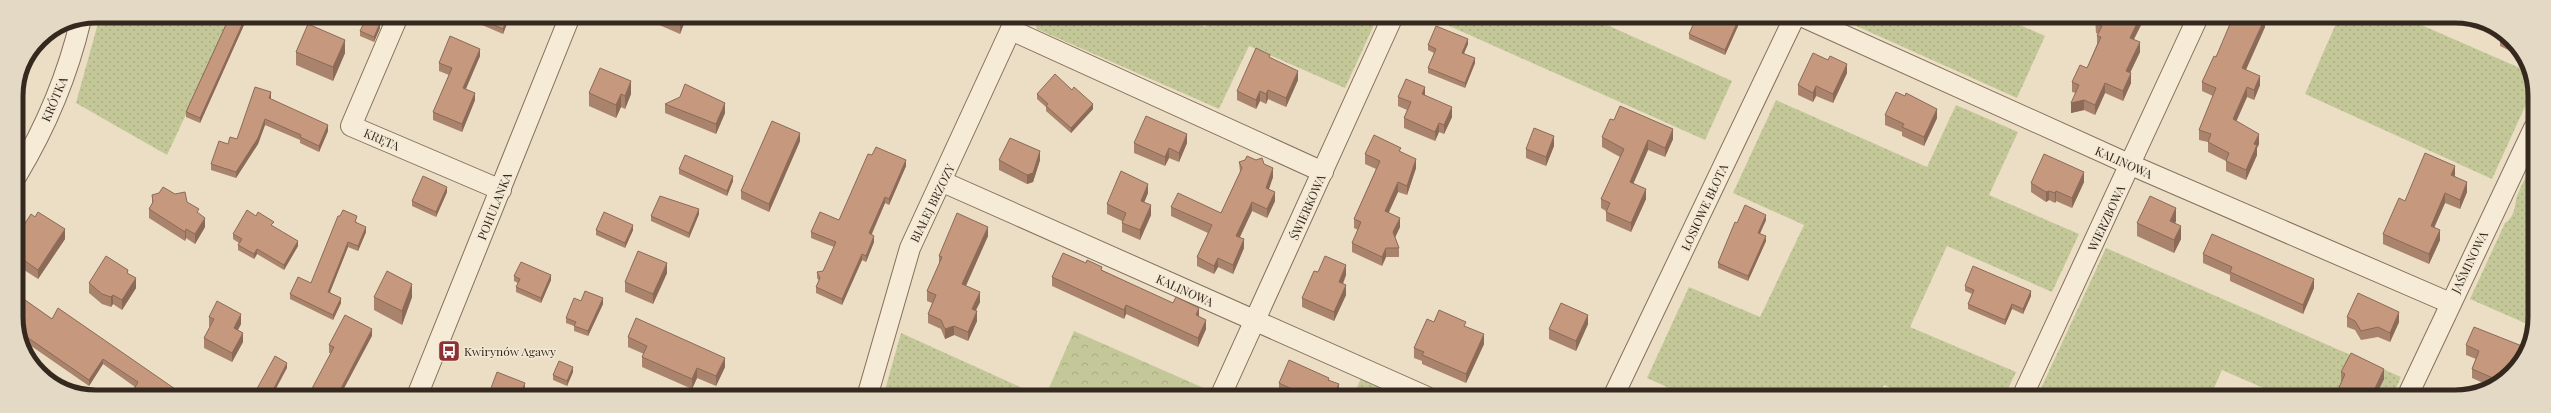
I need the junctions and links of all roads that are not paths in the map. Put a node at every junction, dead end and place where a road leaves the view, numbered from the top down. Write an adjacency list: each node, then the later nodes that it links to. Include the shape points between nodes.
1 (395, 23): 14 (street, KRĘTA, via 351,126)
2 (567, 23): 14 (street, POHULANKA)
3 (1014, 23): 12 (street); 13 (street, BIAŁEJ BRZOZY)
4 (1390, 23): 12 (street, ŚWIERKOWA)
5 (1791, 23): 21 (street, ŁOSIOWE BŁOTA)
6 (1817, 23): 11 (street, KALINOWA)
7 (2195, 23): 11 (street, WIERZBOWA)
8 (80, 25): 10 (street, KRÓTKA, via 74,48 52,107)
9 (2528, 140): 15 (street, JAŚMINOWA)
10 (23, 164)
11 (2131, 165): 15 (street, KALINOWA); 22 (street, WIERZBOWA)
12 (1323, 172): 16 (street, ŚWIERKOWA)
13 (943, 182): 16 (street, KALINOWA); 18 (street, BIAŁEJ BRZOZY, via 910,248)
14 (501, 190): 17 (street, POHULANKA)
15 (2450, 303): 23 (street, JAŚMINOWA)
16 (1256, 322): 19 (street, ŚWIERKOWA); 20 (street, KALINOWA)
17 (419, 390)
18 (869, 390)
19 (1223, 390)
20 (1411, 390)
21 (1616, 390)
22 (2025, 390)
23 (2410, 390)

